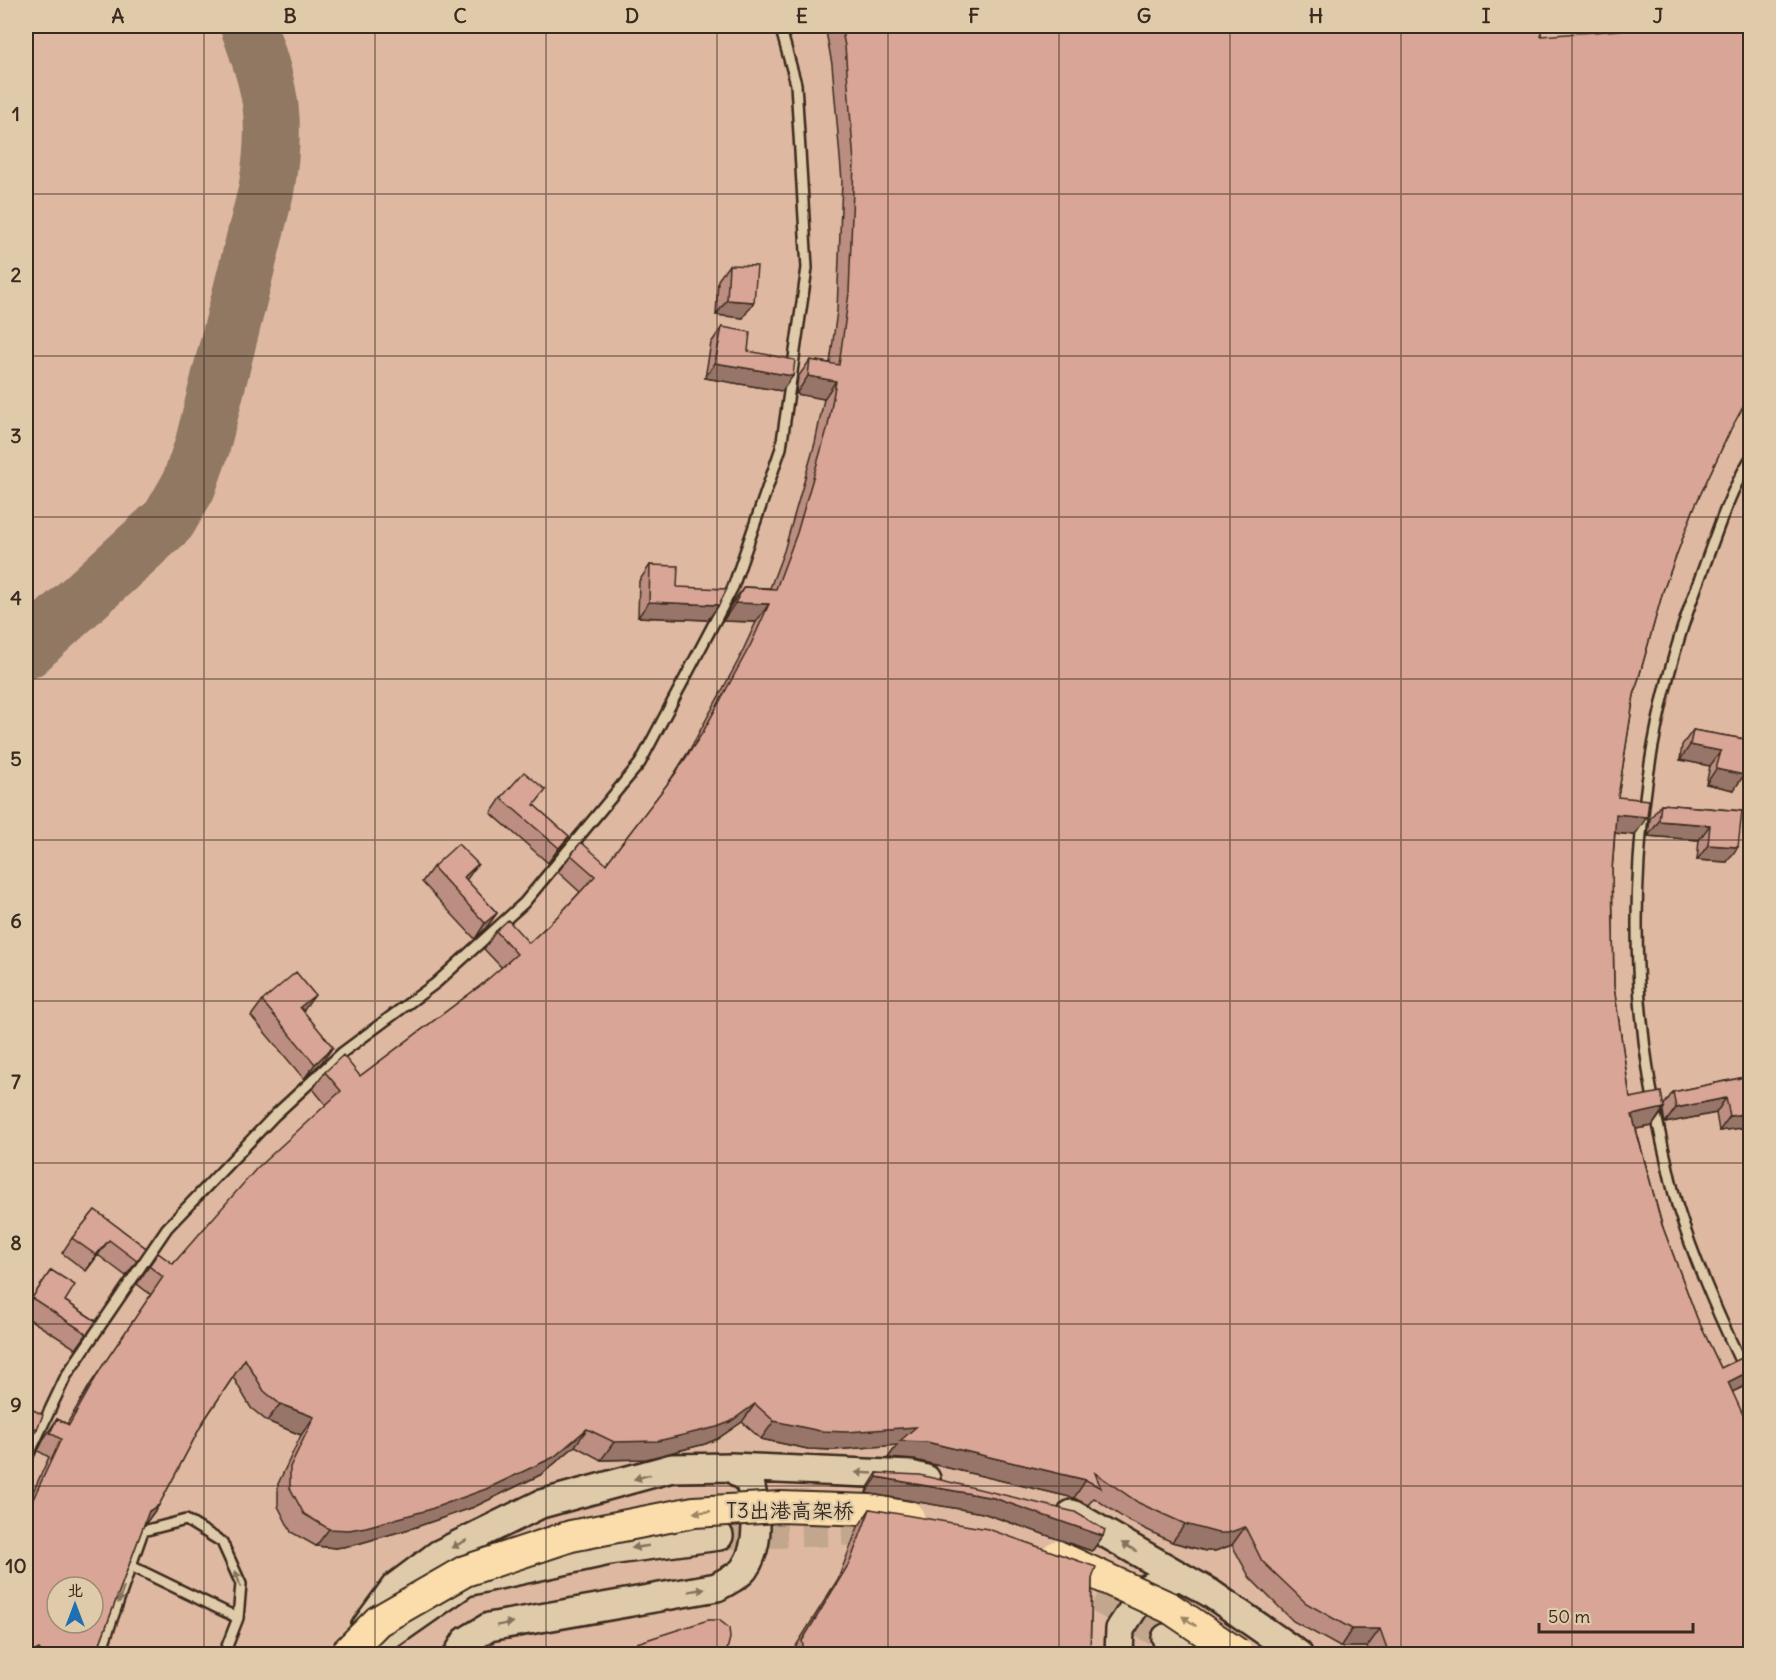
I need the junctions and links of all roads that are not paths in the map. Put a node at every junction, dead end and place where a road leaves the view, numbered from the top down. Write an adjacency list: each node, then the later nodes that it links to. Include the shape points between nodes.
1 (780, 26): 4 (lane, via 796,84 807,268 781,448 733,587 657,732 640,763 524,903 436,983 343,1052 275,1115 167,1228 66,1376)
2 (1750, 459): 3 (lane, via 1735,484 1683,625 1657,722 1638,860 1637,986 1649,1089 1677,1206 1709,1295)
3 (1750, 1382)
4 (26, 1460)
5 (731, 1467): 6 (main road, one-way to 5, via 911,1475); 18 (main road, one-way to 18, via 672,1468 541,1504 439,1554 395,1587); 19 (main road, one-way to 5, via 466,1641 489,1627 717,1587 744,1571 754,1549 756,1514 750,1482)
6 (945, 1483)
7 (1047, 1507): 12 (main road, one-way to 7, via 1070,1513)
8 (936, 1522): 18 (main road, T3出港高架桥, one-way to 18, bridge, via 870,1510 780,1507 694,1512 571,1536 465,1571 378,1621)
9 (719, 1536): 18 (main road, one-way to 18, via 609,1551 465,1582)
10 (1034, 1548): 22 (main road, one-way to 10, bridge, via 1170,1608 1076,1563)
11 (131, 1566): 13 (lane); 13 (lane, one-way to 11, via 241,1584 222,1542 186,1520 142,1531); 15 (lane, one-way to 15)
12 (1180, 1576): 20 (main road, via 1147,1588 1120,1629); 23 (main road)
13 (238, 1618): 17 (lane)
14 (1166, 1638): 21 (main road)
15 (101, 1651): 16 (lane)
16 (116, 1654)
17 (224, 1654)
18 (356, 1654)
19 (458, 1654)
20 (1119, 1654)
21 (1187, 1654)
22 (1238, 1654)
23 (1298, 1654)

